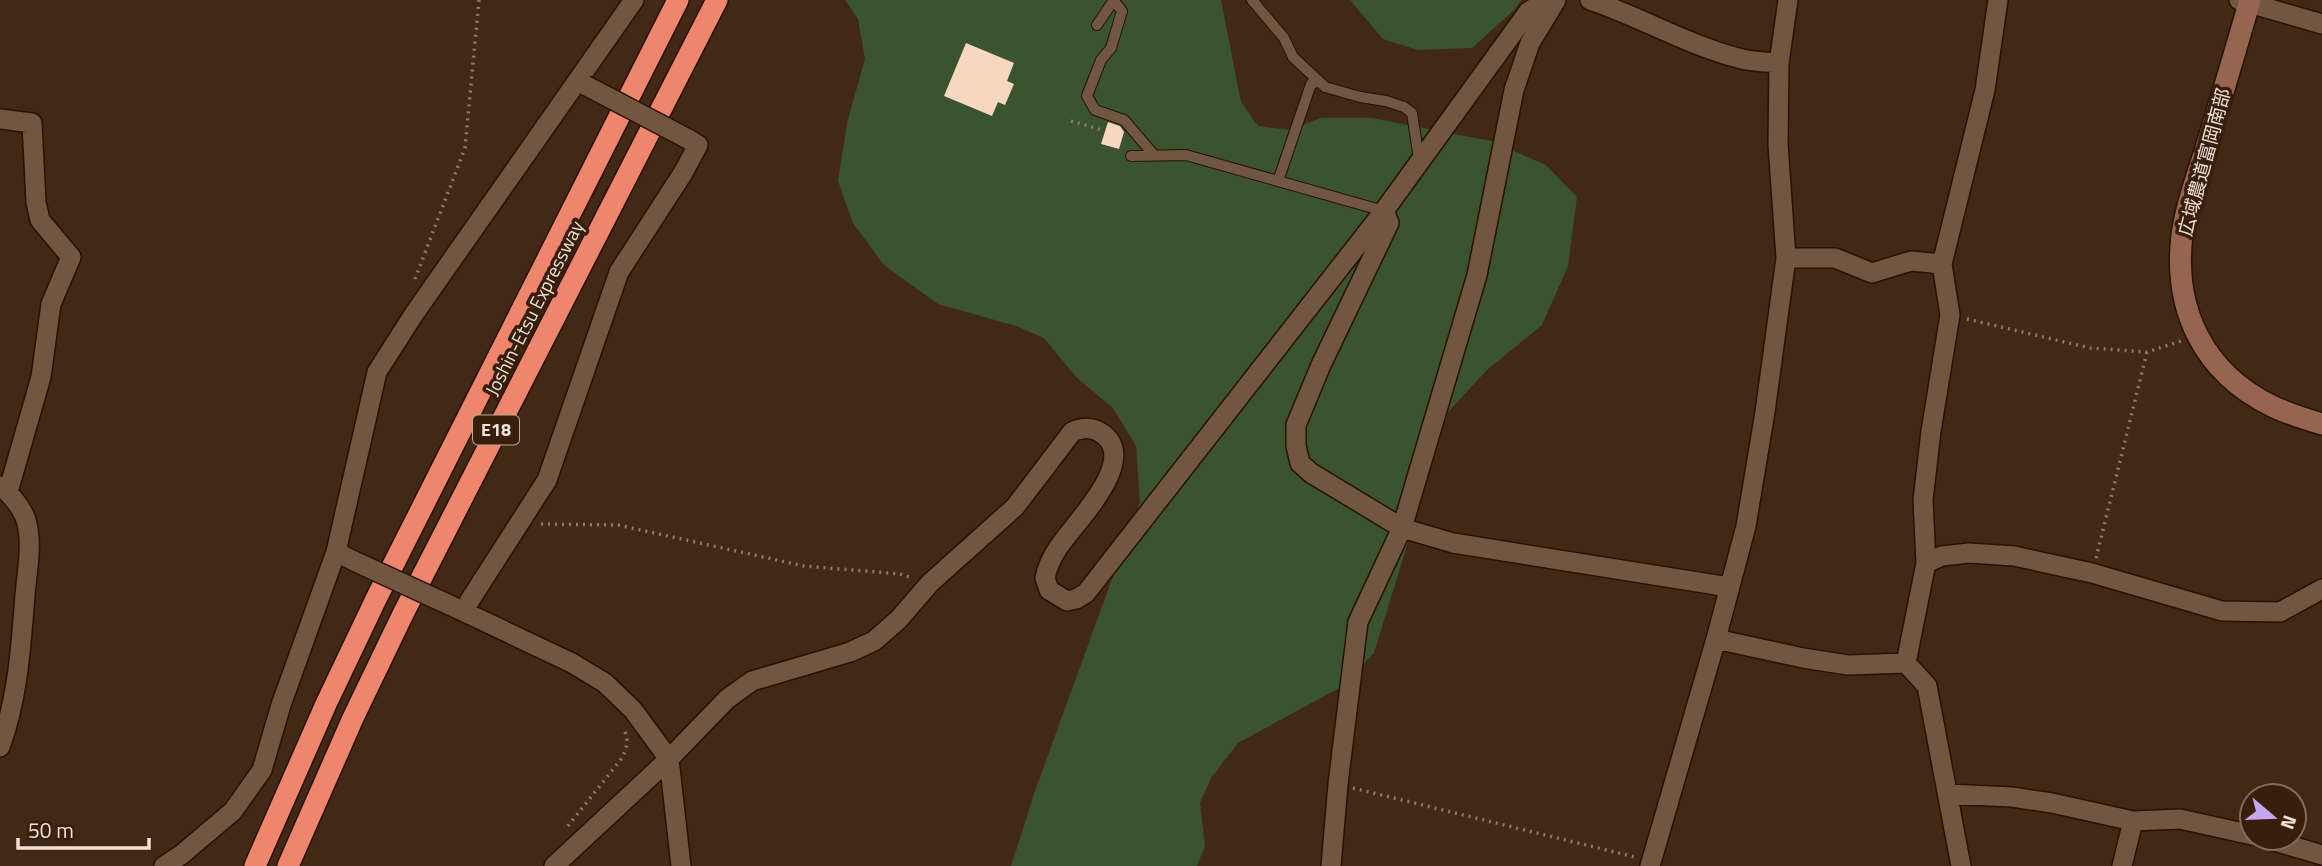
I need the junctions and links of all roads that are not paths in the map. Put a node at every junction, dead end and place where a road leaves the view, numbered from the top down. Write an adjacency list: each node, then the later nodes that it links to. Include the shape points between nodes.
1 (634, 0): 16 (street)
2 (678, 0): 43 (highway, Joshin-Etsu Expressway / E18, via 337,680)
3 (717, 0): 44 (highway, Joshin-Etsu Expressway / E18, via 402,614)
4 (1252, 0): 15 (lane, via 1284,38 1293,57)
5 (1547, 0): 20 (street, via 1528,12)
6 (1556, 0): 27 (street, via 1530,43 1514,90 1477,275)
7 (1590, 0): 14 (street, via 1743,59)
8 (1788, 0): 14 (street)
9 (1998, 0): 24 (street, via 1984,90)
10 (1114, 1): 13 (lane); 18 (lane, via 1122,11 1111,48 1101,60 1087,96 1095,110 1124,120)
11 (2246, 1): 12 (street); 25 (street, 広域農道富岡南部, via 2182,235 2182,282 2196,335 2229,377 2270,405)
12 (2322, 24)
13 (1097, 25)
14 (1779, 63): 23 (street, via 1778,145)
15 (1319, 81): 20 (lane, via 1325,87 1386,101 1412,113); 21 (lane, via 1311,84)
16 (581, 83): 28 (street, via 377,372); 32 (street, bridge, via 698,145 619,272 547,480)
17 (0, 119): 26 (street, via 32,123 40,220 71,257 51,303 41,377)
18 (1154, 155): 19 (lane); 21 (lane, via 1186,155)
19 (1131, 156)
20 (1420, 163): 22 (street)
21 (1278, 181): 22 (lane)
22 (1384, 211): 27 (street, via 1389,223 1321,365 1296,425 1296,446 1300,463 1311,473); 36 (street, via 1086,593 1067,601 1049,590 1045,578 1057,549 1104,485 1115,458 1105,437 1085,428 1072,432 1015,507 874,641 752,681 727,699)
23 (1786, 258): 24 (street, via 1835,258 1872,273 1911,261); 30 (street, via 1746,526)
24 (1942, 264): 29 (street, via 1950,316 1923,500)
25 (2322, 424)
26 (4, 489): 35 (street, via 26,520 29,552 19,668 10,721)
27 (1402, 528): 30 (street, via 1453,543); 46 (street, via 1357,622)
28 (335, 552): 32 (street, bridge); 40 (street, via 262,771 233,811)
29 (1926, 564): 31 (street, via 1942,556 1969,553 2014,556 2092,573 2222,611 2280,612); 34 (street)
30 (1729, 587): 33 (street)
31 (2322, 589)
32 (459, 610): 36 (street, via 605,683 633,710)
33 (1716, 639): 34 (street, via 1848,665); 42 (street)
34 (1906, 663): 37 (street, via 1927,687)
35 (0, 747)
36 (669, 759): 41 (street); 45 (street)
37 (1948, 794): 38 (street, via 2012,797); 47 (street)
38 (2133, 821): 39 (street, via 2180,819); 48 (street)
39 (2238, 832)
40 (176, 862)
41 (558, 863)
42 (1650, 864)
43 (254, 866)
44 (288, 866)
45 (681, 866)
46 (1331, 866)
47 (1961, 866)
48 (2122, 866)

